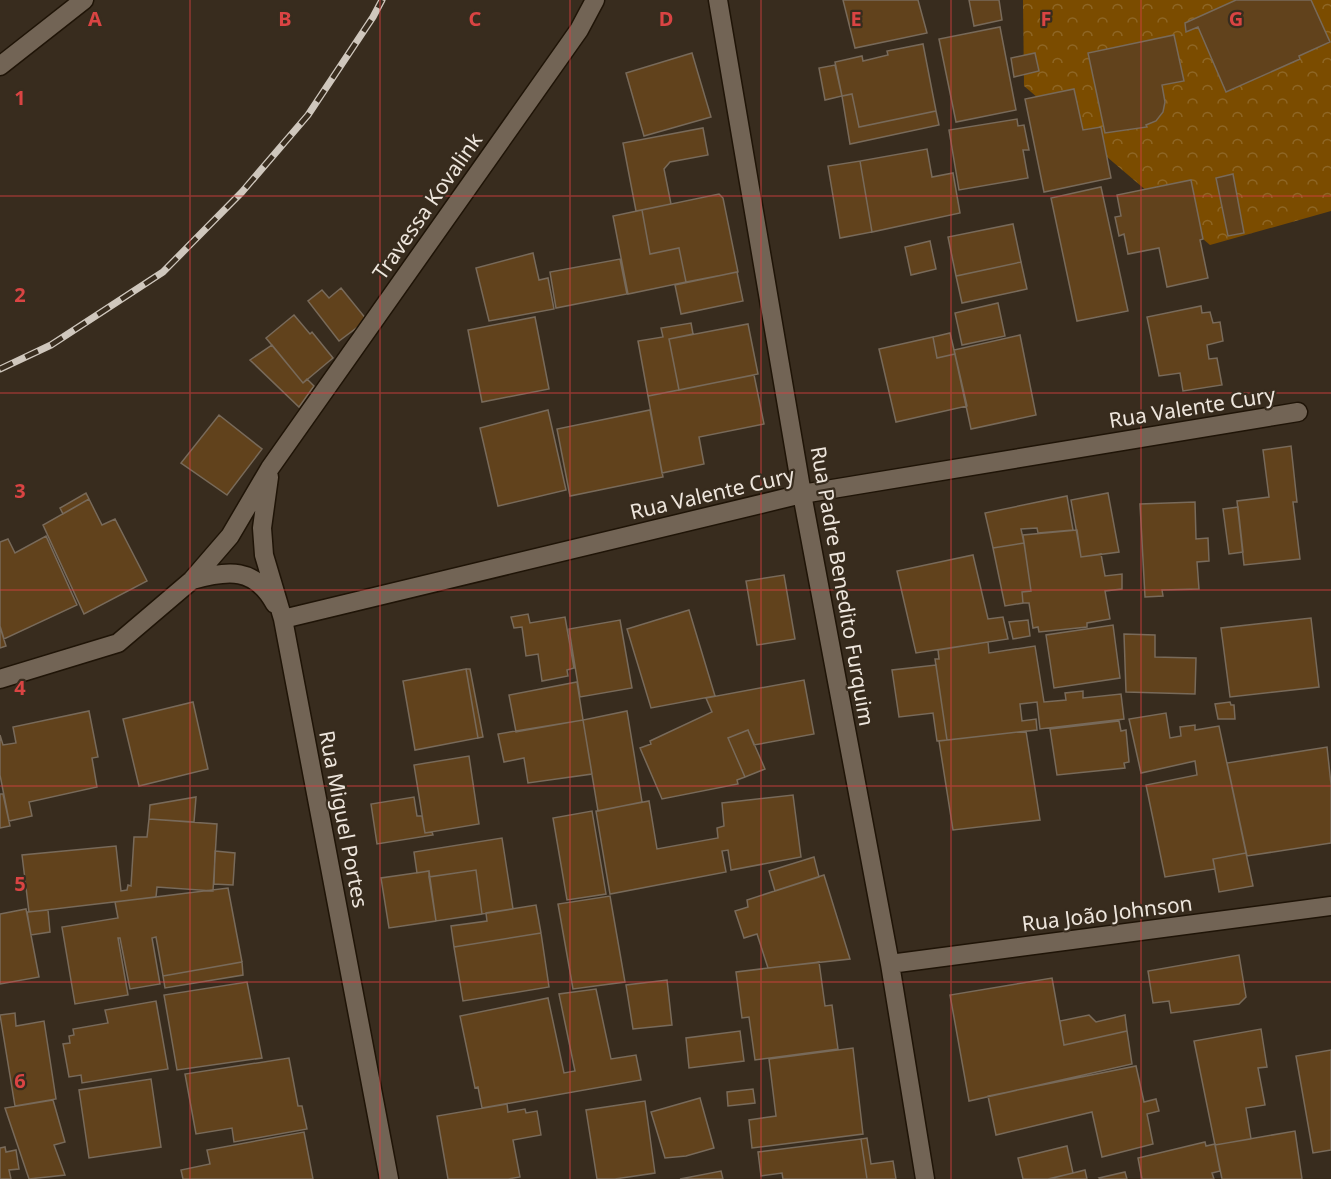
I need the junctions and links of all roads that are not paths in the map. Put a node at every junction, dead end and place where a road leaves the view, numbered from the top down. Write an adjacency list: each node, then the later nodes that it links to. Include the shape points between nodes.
1 (84, 0): 4 (street)
2 (596, 0): 6 (street, Travessa Kovalink, via 579,30)
3 (718, 0): 7 (street, Rua Padre Benedito Furquim)
4 (0, 66)
5 (1298, 412): 7 (street, Rua Valente Cury)
6 (270, 468): 8 (street, Travessa Kovalink, via 230,536); 9 (street, Rua Miguel Portes, via 262,528 264,555)
7 (802, 494): 9 (street, Rua Valente Cury); 12 (street, Rua Padre Benedito Furquim)
8 (192, 580): 9 (street, via 219,573 241,573 268,590); 10 (street, Travessa Kovalink, via 118,643)
9 (284, 619): 13 (street, Rua Miguel Portes)
10 (0, 680)
11 (1331, 906): 12 (street, Rua João Johnson)
12 (890, 964): 14 (street, Rua Padre Benedito Furquim)
13 (389, 1179)
14 (925, 1179)

